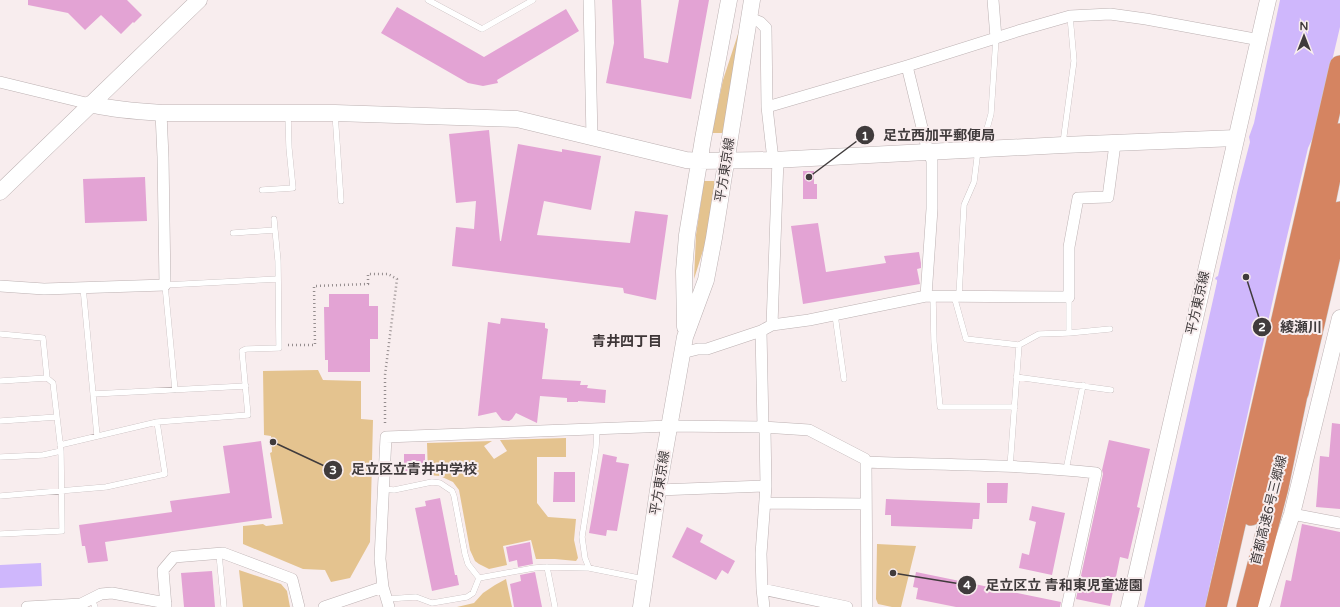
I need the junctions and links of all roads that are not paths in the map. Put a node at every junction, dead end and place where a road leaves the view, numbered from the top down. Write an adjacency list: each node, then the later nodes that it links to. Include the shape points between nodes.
1 (199, 0): 16 (street)
2 (428, 0): 3 (lane, via 482,29)
3 (533, 0)
4 (589, 0): 22 (street)
5 (728, 0): 30 (street, 平方東京線)
6 (752, 0): 10 (street, 平方東京線)
7 (993, 0): 11 (street)
8 (1268, 0): 12 (street, 平方東京線)
9 (1070, 16): 11 (street); 12 (street, via 1110,14); 25 (lane, via 1074,61)
10 (750, 18): 17 (street, via 766,28); 28 (street, 平方東京線)
11 (996, 38): 13 (street); 26 (lane, via 991,114)
12 (1260, 40): 23 (street, 平方東京線)
13 (907, 66): 17 (street); 27 (street)
14 (1340, 66): 113 (highway)
15 (0, 82): 16 (street)
16 (90, 104): 18 (street); 33 (street)
17 (767, 107): 29 (street)
18 (161, 113): 19 (street); 42 (street)
19 (288, 113): 20 (street); 32 (lane, via 292,188)
20 (334, 113): 22 (street, via 516,119); 34 (lane)
21 (1340, 129): 114 (highway, via 1304,304)
22 (592, 138): 30 (street)
23 (1236, 138): 24 (street); 112 (street, 平方東京線)
24 (1115, 144): 25 (street); 47 (street, via 1108,197 1078,198 1069,247)
25 (1063, 145): 26 (street)
26 (980, 150): 27 (street); 45 (lane, via 974,182 964,205)
27 (929, 152): 29 (street); 46 (street, via 932,162)
28 (726, 160): 29 (street); 30 (street); 55 (street, 平方東京線, via 706,280)
29 (776, 160): 50 (street)
30 (699, 161): 55 (street, 平方東京線, via 684,271)
31 (1340, 182): 82 (highway, 首都高速6号三郷線)
32 (262, 190)
33 (0, 192)
34 (342, 201)
35 (1339, 214): 58 (highway, 首都高速6号三郷線)
36 (274, 218): 37 (lane)
37 (275, 230): 38 (lane); 41 (lane)
38 (234, 233)
39 (1340, 249): 58 (highway)
40 (1340, 276): 82 (highway)
41 (278, 279): 42 (lane); 64 (lane, via 279,348 246,348 242,351)
42 (165, 285): 44 (street); 65 (lane)
43 (0, 286): 44 (street, via 44,289)
44 (82, 287): 67 (lane)
45 (956, 295): 46 (street); 47 (street); 56 (lane, via 966,339)
46 (929, 296): 48 (street); 68 (lane, via 940,406)
47 (1069, 297): 53 (lane)
48 (835, 315): 50 (street); 61 (lane)
49 (1340, 318): 89 (street)
50 (772, 325): 52 (street)
51 (1110, 329): 53 (lane)
52 (761, 331): 57 (street, via 707,349 698,348); 73 (street)
53 (1069, 333): 56 (lane, via 1038,334)
54 (0, 334): 60 (lane, via 44,338)
55 (685, 337): 57 (street, 平方東京線)
56 (1019, 345): 59 (lane)
57 (682, 353): 72 (street, 平方東京線)
58 (1302, 375): 115 (highway, 首都高速6号三郷線)
59 (1016, 377): 63 (lane); 68 (lane)
60 (47, 378): 62 (lane); 69 (lane, via 53,383)
61 (844, 380)
62 (0, 381)
63 (1083, 385): 66 (lane); 80 (lane)
64 (246, 386): 65 (lane); 71 (lane, via 248,415)
65 (175, 390): 67 (lane)
66 (1111, 390)
67 (93, 394): 75 (lane)
68 (1015, 406): 79 (lane)
69 (57, 417): 70 (lane); 76 (lane)
70 (0, 421)
71 (157, 422): 75 (lane); 85 (lane, via 165,474 106,486)
72 (669, 426): 73 (street); 74 (street); 84 (street, 平方東京線)
73 (763, 427): 78 (street, via 809,430 865,459); 81 (street)
74 (597, 429): 83 (street, via 386,437); 94 (lane, via 582,537)
75 (97, 436): 76 (lane)
76 (60, 448): 77 (lane, via 43,455); 85 (lane)
77 (0, 457)
78 (866, 462): 79 (street); 88 (street)
79 (1010, 467): 80 (street)
80 (1066, 470): 111 (street, via 1096,473)
81 (766, 486): 84 (street); 87 (street)
82 (1278, 487): 115 (highway, 首都高速6号三郷線)
83 (383, 489): 95 (lane, via 394,490 432,482 440,483 452,491 468,564); 97 (street, via 380,560)
84 (658, 490): 96 (street, 平方東京線)
85 (61, 491): 86 (lane); 91 (lane, via 62,531)
86 (0, 496)
87 (765, 503): 88 (street); 98 (street, via 761,554)
88 (866, 504): 110 (street)
89 (1292, 514): 90 (street); 116 (street)
90 (1340, 523)
91 (0, 534)
92 (218, 554): 101 (street, via 174,557 163,570); 103 (lane); 104 (street, via 223,553 292,579)
93 (547, 567): 94 (lane); 95 (lane); 106 (lane)
94 (589, 568): 96 (lane)
95 (479, 578): 100 (lane, via 473,593 467,597 432,603 416,597)
96 (645, 579): 107 (street, 平方東京線)
97 (384, 587): 100 (street); 105 (street)
98 (762, 589): 108 (street); 109 (street)
99 (93, 603): 101 (street, via 101,594 112,593); 102 (street)
100 (388, 603)
101 (166, 605)
102 (27, 607)
103 (224, 607)
104 (299, 607)
105 (324, 607)
106 (555, 607)
107 (641, 607)
108 (764, 607)
109 (847, 607)
110 (867, 607)
111 (1067, 607)
112 (1129, 607)
113 (1216, 607)
114 (1228, 607)
115 (1246, 607)
116 (1261, 607)

